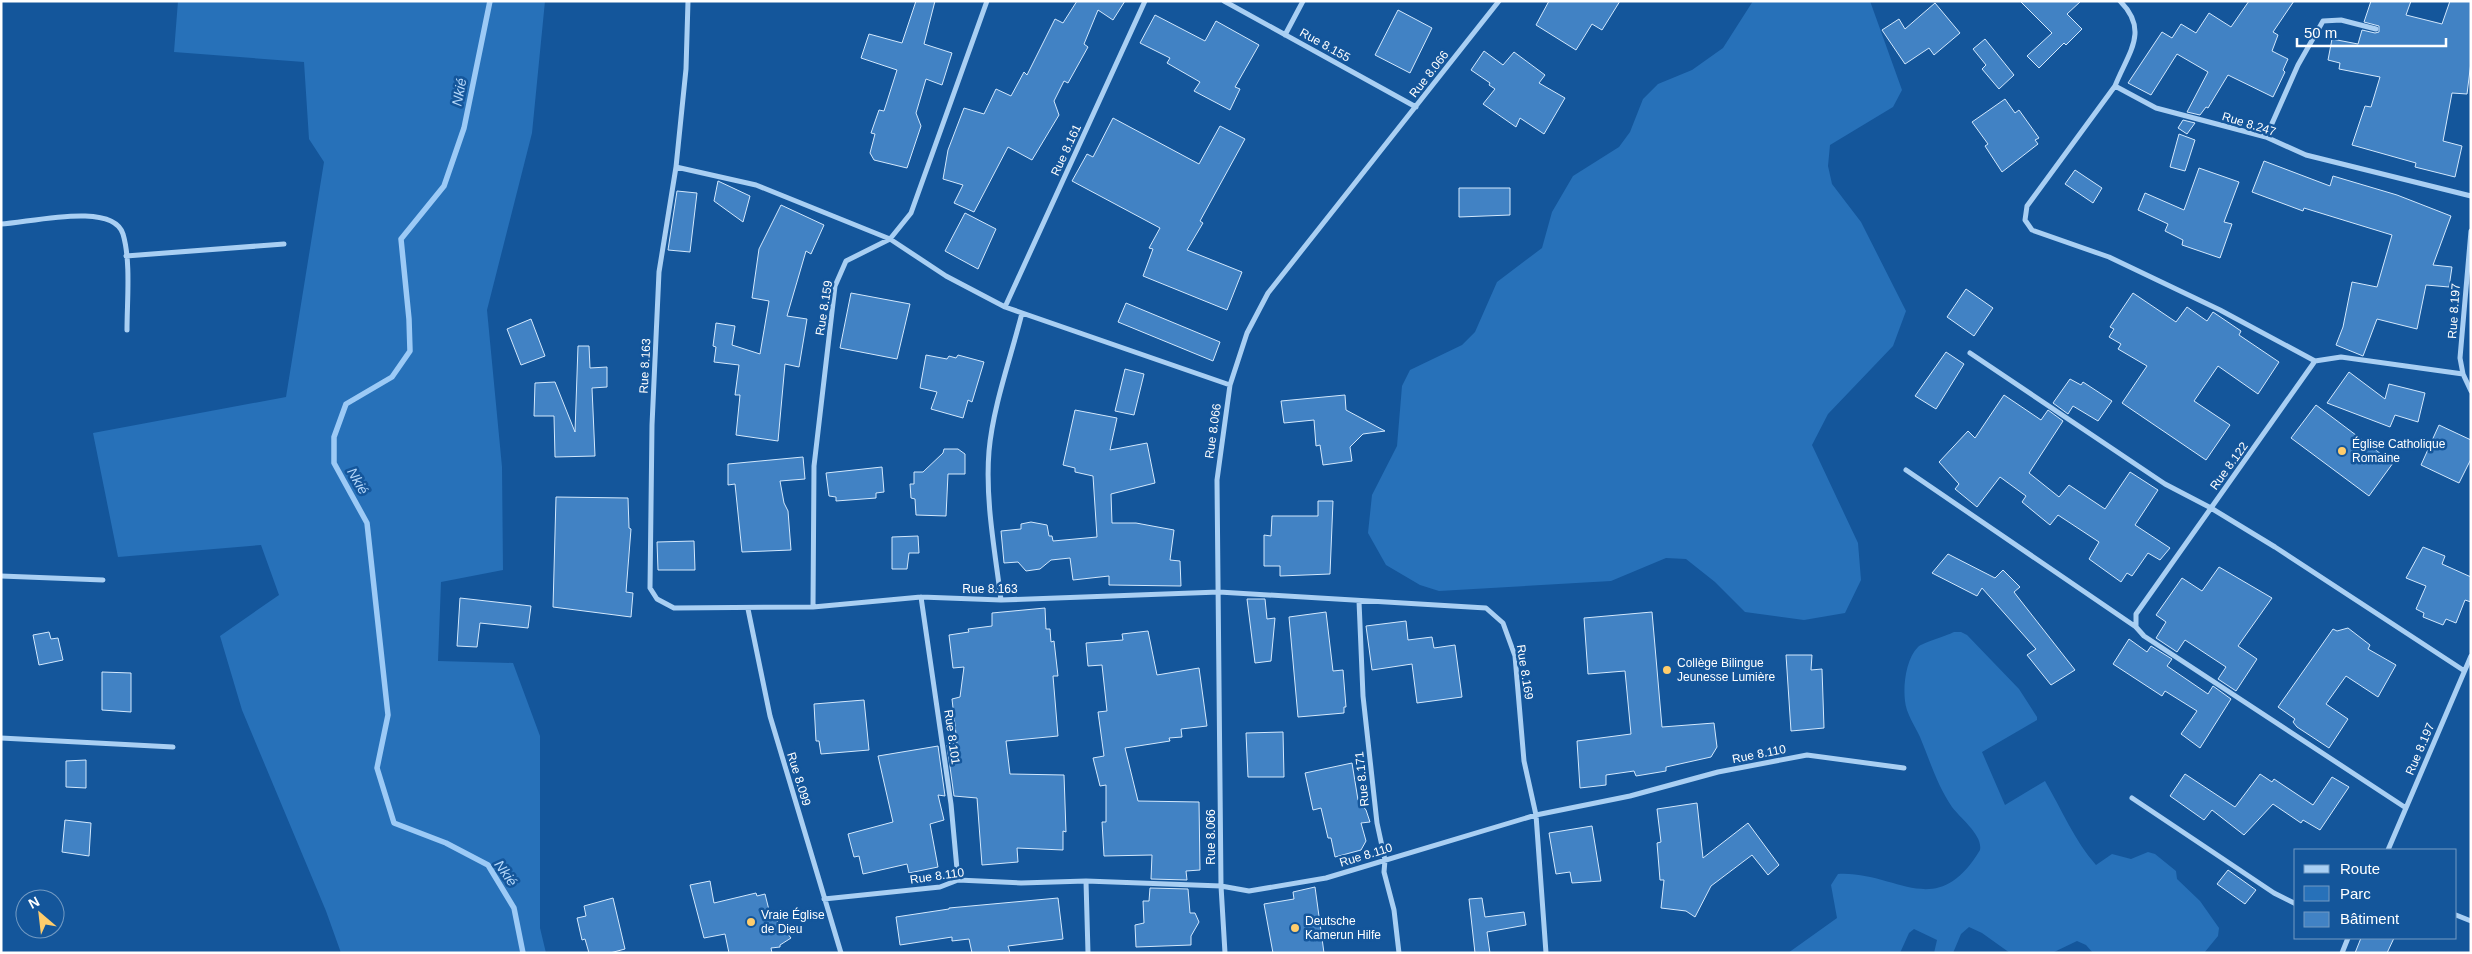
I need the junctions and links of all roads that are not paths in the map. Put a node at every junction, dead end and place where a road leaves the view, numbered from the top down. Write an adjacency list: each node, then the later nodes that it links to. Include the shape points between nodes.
1 (688, 1): 13 (street, Rue 8.163, via 686,69)
2 (987, 1): 17 (street, Rue 8.159, via 911,212)
3 (1145, 1): 20 (street, Rue 8.161)
4 (1224, 1): 9 (street, Rue 8.155)
5 (1303, 1): 9 (street)
6 (1499, 1): 11 (street, Rue 8.066)
7 (2120, 1): 10 (street, via 2134,20 2137,34)
8 (2376, 29): 12 (street, via 2341,20 2324,21 2298,66)
9 (1285, 35): 11 (street, Rue 8.155)
10 (2115, 86): 12 (street, Rue 8.247, via 2156,108); 24 (street, via 2027,206 2025,220 2032,230 2108,257 2220,310)
11 (1416, 107): 26 (street, Rue 8.066, via 1268,293 1247,333)
12 (2266, 138): 14 (street, Rue 8.247, via 2306,155)
13 (676, 167): 17 (street, via 756,185); 37 (street, Rue 8.163, via 659,272 652,425 650,588 656,599 674,608)
14 (2471, 196)
15 (1, 224): 19 (street, via 79,216 107,218 123,233)
16 (2471, 231): 25 (street, Rue 8.197, via 2460,358)
17 (890, 239): 20 (street, via 946,276); 36 (street, Rue 8.159, via 846,261 835,286 814,466)
18 (284, 244): 19 (street)
19 (126, 256): 22 (street)
20 (1005, 307): 21 (street)
21 (1022, 313): 26 (street); 34 (street, via 989,451 991,517)
22 (127, 330)
23 (1970, 353): 29 (street, via 2165,484)
24 (2316, 361): 25 (street, via 2341,357); 29 (street, Rue 8.122)
25 (2463, 374): 27 (street, Rue 8.197)
26 (1230, 385): 32 (street, Rue 8.066, via 1217,480)
27 (2471, 391)
28 (1906, 470): 38 (street)
29 (2211, 508): 38 (street, via 2136,614); 40 (street, Rue 8.122)
30 (1, 576): 31 (street)
31 (103, 580)
32 (1219, 592): 34 (street, Rue 8.163); 35 (street, Rue 8.169); 51 (street, Rue 8.066)
33 (921, 597): 34 (street, Rue 8.163); 36 (street, Rue 8.163); 49 (street, Rue 8.101, via 951,804)
34 (1001, 600)
35 (1359, 601): 46 (street, Rue 8.169, via 1486,608 1503,623 1515,656 1524,761); 48 (street, Rue 8.171, via 1363,696 1377,823)
36 (813, 606): 37 (street, Rue 8.163)
37 (748, 609): 52 (street, Rue 8.099, via 770,716)
38 (2136, 626): 45 (street, via 2144,636)
39 (2471, 656): 40 (street, Rue 8.197)
40 (2463, 670): 45 (street, Rue 8.197)
41 (1, 738): 42 (street)
42 (173, 747)
43 (1904, 768): 46 (street, Rue 8.110, via 1807,755 1718,772 1630,796)
44 (2132, 798): 53 (street)
45 (2406, 808): 47 (street, Rue 8.197)
46 (1536, 815): 48 (street, Rue 8.110); 61 (street, Rue 8.169)
47 (2388, 849)
48 (1385, 860): 51 (street, Rue 8.110, via 1326,878 1249,891); 60 (street, Rue 8.171, via 1384,872 1394,910)
49 (958, 880): 50 (street, Rue 8.110, via 1021,883); 52 (street, Rue 8.110, via 940,886)
50 (1086, 881): 51 (street, Rue 8.110); 58 (street)
51 (1221, 886): 59 (street, Rue 8.066)
52 (824, 899): 57 (street, Rue 8.099)
53 (2294, 903)
54 (2457, 915): 55 (street)
55 (2471, 921)
56 (2348, 939): 62 (street)
57 (841, 953)
58 (1088, 953)
59 (1224, 953)
60 (1399, 953)
61 (1546, 953)
62 (2342, 953)

